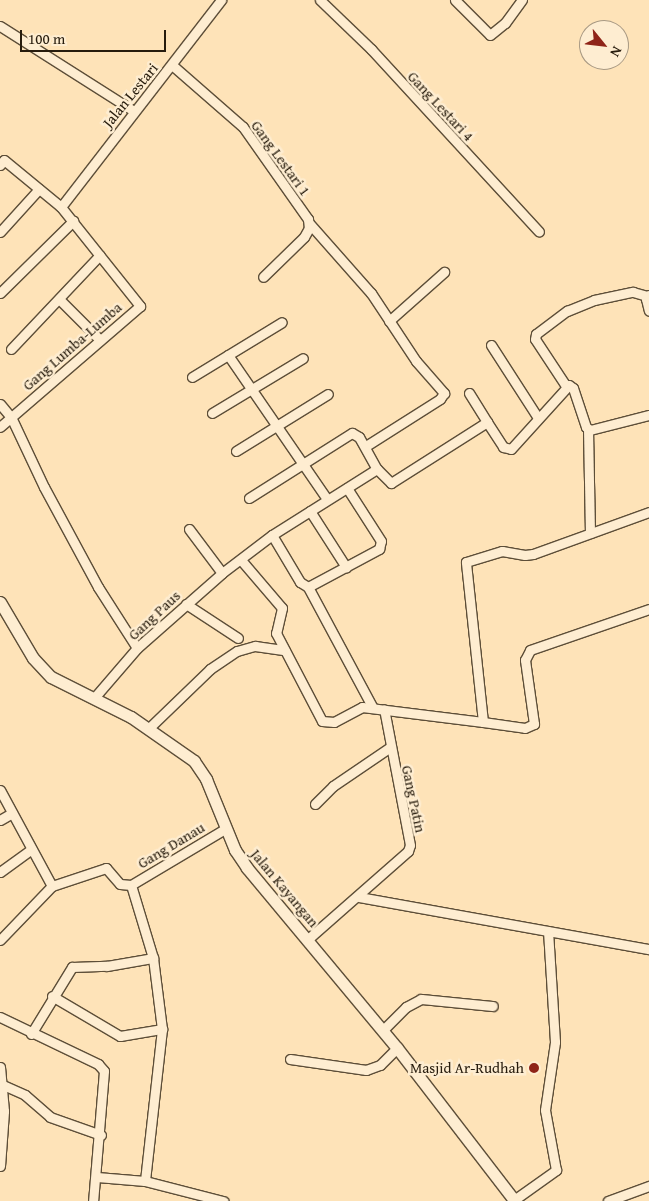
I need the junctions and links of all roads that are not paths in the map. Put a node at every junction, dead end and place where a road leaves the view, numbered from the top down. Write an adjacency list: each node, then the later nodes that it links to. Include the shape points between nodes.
1 (221, 0): 6 (street, Jalan Lestari)
2 (455, 0): 3 (street, via 486,33 494,34)
3 (522, 0)
4 (323, 1): 14 (street, Gang Lestari 4)
5 (0, 26): 7 (street)
6 (172, 64): 7 (street, Jalan Lestari); 12 (street, Gang Lestari 1, via 243,127)
7 (134, 111): 10 (street, Jalan Lestari)
8 (1, 161): 9 (street)
9 (39, 190): 10 (street); 13 (street)
10 (61, 207): 11 (street)
11 (73, 221): 15 (street); 18 (street)
12 (309, 223): 17 (street, via 304,237); 22 (street, Gang Lestari 1, via 371,293)
13 (0, 232)
14 (540, 232)
15 (100, 255): 20 (street); 24 (street, Gang Lumba-Lumba, via 140,306)
16 (444, 272): 22 (street)
17 (263, 277)
18 (0, 293)
19 (648, 295): 21 (street); 30 (street, via 633,292 594,300 567,311 541,328 535,339)
20 (59, 299): 24 (street); 26 (street)
21 (649, 311)
22 (389, 321): 43 (street, Gang Lestari 1, via 444,395)
23 (282, 322): 27 (street)
24 (100, 340): 37 (street, Gang Lumba-Lumba)
25 (491, 345): 38 (street)
26 (11, 349)
27 (228, 354): 29 (street); 31 (street)
28 (303, 358): 31 (street)
29 (192, 377)
30 (566, 386): 38 (street); 42 (street, via 573,388)
31 (252, 389): 35 (street); 40 (street)
32 (469, 393): 39 (street)
33 (328, 394): 40 (street)
34 (0, 404): 37 (street)
35 (212, 413)
36 (649, 415): 42 (street, via 592,431)
37 (12, 417): 41 (street, Gang Lumba-Lumba); 63 (street, via 44,487 98,587)
38 (538, 418): 39 (street, via 511,449 504,447)
39 (487, 422): 46 (street, via 392,482 387,481)
40 (277, 426): 44 (street); 45 (street)
41 (0, 428)
42 (588, 429): 53 (street)
43 (366, 446): 45 (street, via 352,434); 46 (street)
44 (236, 451)
45 (303, 464): 48 (street); 49 (street)
46 (377, 468): 47 (street, Gang Paus)
47 (347, 488): 49 (street, Gang Paus); 56 (street, via 382,544 380,549)
48 (249, 498)
49 (327, 499): 50 (street, Gang Paus)
50 (310, 511): 54 (street, Gang Paus); 56 (street)
51 (649, 512): 53 (street)
52 (189, 529): 57 (street)
53 (590, 533): 68 (street, via 525,556 502,551 466,562)
54 (272, 535): 55 (street, Gang Paus); 58 (street, via 300,582)
55 (241, 560): 57 (street, Gang Paus); 64 (street, via 282,608 276,627)
56 (346, 567): 58 (street)
57 (222, 572): 60 (street, Gang Paus)
58 (308, 587): 66 (street)
59 (0, 602): 65 (street, Jalan Kayangan, via 42,670 58,682)
60 (186, 604): 62 (street); 63 (street, Gang Paus)
61 (649, 608): 68 (street, via 530,650 525,660 534,724 525,728)
62 (238, 638)
63 (137, 648): 65 (street, Gang Paus)
64 (285, 650): 66 (street, via 322,721 334,722 354,709); 69 (street, via 255,646 237,652 210,669)
65 (94, 698): 69 (street, Jalan Kayangan)
66 (373, 708): 67 (street)
67 (384, 709): 68 (street); 70 (street, Gang Patin)
68 (483, 722)
69 (149, 728): 75 (street, Jalan Kayangan, via 180,749 199,767)
70 (389, 748): 72 (street, via 333,786); 80 (street, Gang Patin, via 410,845 403,857)
71 (0, 790): 73 (street)
72 (315, 804)
73 (12, 813): 74 (street); 76 (street)
74 (0, 820)
75 (225, 829): 78 (street, Gang Danau); 82 (street, Jalan Kayangan, via 258,883)
76 (32, 849): 77 (street); 79 (street)
77 (0, 872)
78 (131, 885): 79 (street, via 120,884 106,868); 85 (street)
79 (52, 886): 83 (street)
80 (359, 897): 81 (street); 82 (street, Gang Patin)
81 (548, 932): 84 (street); 102 (street, via 555,1042 546,1110 556,1170)
82 (308, 939): 90 (street, Jalan Kayangan)
83 (0, 940)
84 (649, 949)
85 (153, 958): 86 (street, via 107,966 74,965); 89 (street)
86 (52, 996): 89 (street, via 120,1036); 91 (street)
87 (493, 1006): 90 (street, via 421,999 406,1007)
88 (0, 1017): 91 (street)
89 (162, 1029): 100 (street)
90 (383, 1030): 92 (street, Jalan Kayangan)
91 (32, 1034): 97 (street, via 101,1067 105,1075)
92 (397, 1048): 93 (street, via 380,1065 366,1070); 102 (street, Jalan Kayangan)
93 (290, 1059)
94 (0, 1067): 95 (street)
95 (3, 1085): 96 (street); 97 (street, via 25,1095 50,1117)
96 (2, 1110): 98 (street)
97 (100, 1135): 99 (street)
98 (0, 1166)
99 (97, 1177): 100 (street); 103 (street)
100 (145, 1181): 104 (street)
101 (649, 1186): 105 (street)
102 (514, 1200)
103 (93, 1201)
104 (222, 1201)
105 (608, 1201)

